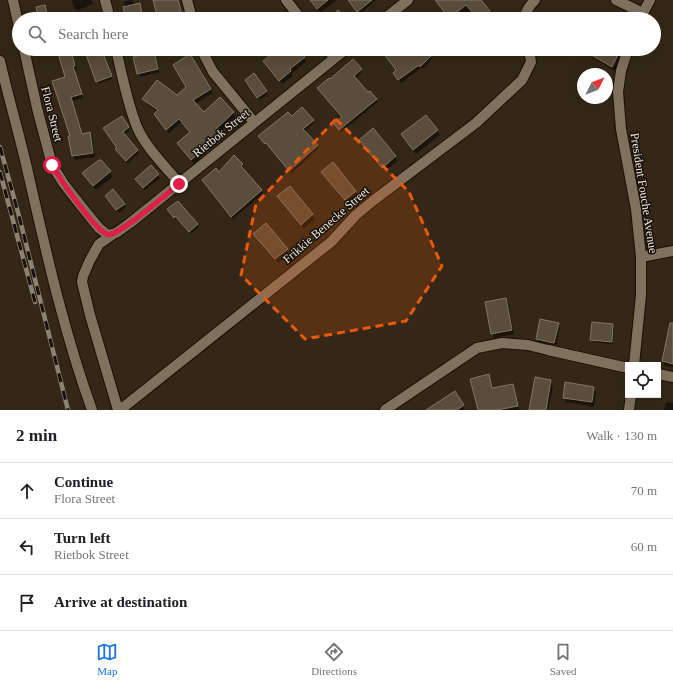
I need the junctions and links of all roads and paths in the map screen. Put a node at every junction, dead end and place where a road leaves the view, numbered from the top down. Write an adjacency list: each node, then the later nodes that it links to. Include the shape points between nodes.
1 (13, 0): 9 (street)
2 (105, 0): 10 (street)
3 (187, 0): 11 (street)
4 (286, 0): 12 (street)
5 (408, 0): 13 (street)
6 (535, 0): 14 (street)
7 (616, 0): 15 (street)
8 (650, 0): 16 (street)
9 (16, 12)
10 (108, 12)
11 (190, 12)
12 (295, 12)
13 (393, 12)
14 (527, 12)
15 (636, 12)
16 (644, 12)
17 (26, 56): 27 (street, Flora Street, via 52,165 100,228 105,233)
18 (118, 56): 26 (street, via 137,127)
19 (205, 56): 25 (street, via 213,72)
20 (337, 56): 23 (street, Rietbok Street)
21 (530, 56): 36 (street, Frikkie Benecke Street, via 531,62 522,80 476,123 374,200 331,242)
22 (626, 56): 29 (street, President Fouche Avenue, via 618,92 621,129 636,209)
23 (335, 58): 25 (street, Rietbok Street)
24 (0, 61): 35 (street, via 53,280 80,378)
25 (254, 122): 26 (street, Rietbok Street)
26 (179, 184): 27 (street, Rietbok Street)
27 (113, 234): 36 (street, Rietbok Street, via 99,244 82,282)
28 (673, 252): 29 (street)
29 (641, 257): 30 (street, President Fouche Avenue, via 641,295)
30 (634, 362)
31 (625, 367): 37 (street, via 528,345 502,343 477,348)
32 (661, 375): 33 (street)
33 (673, 377)
34 (630, 398): 38 (street)
35 (92, 410)
36 (119, 410)
37 (385, 410)
38 (629, 410)

